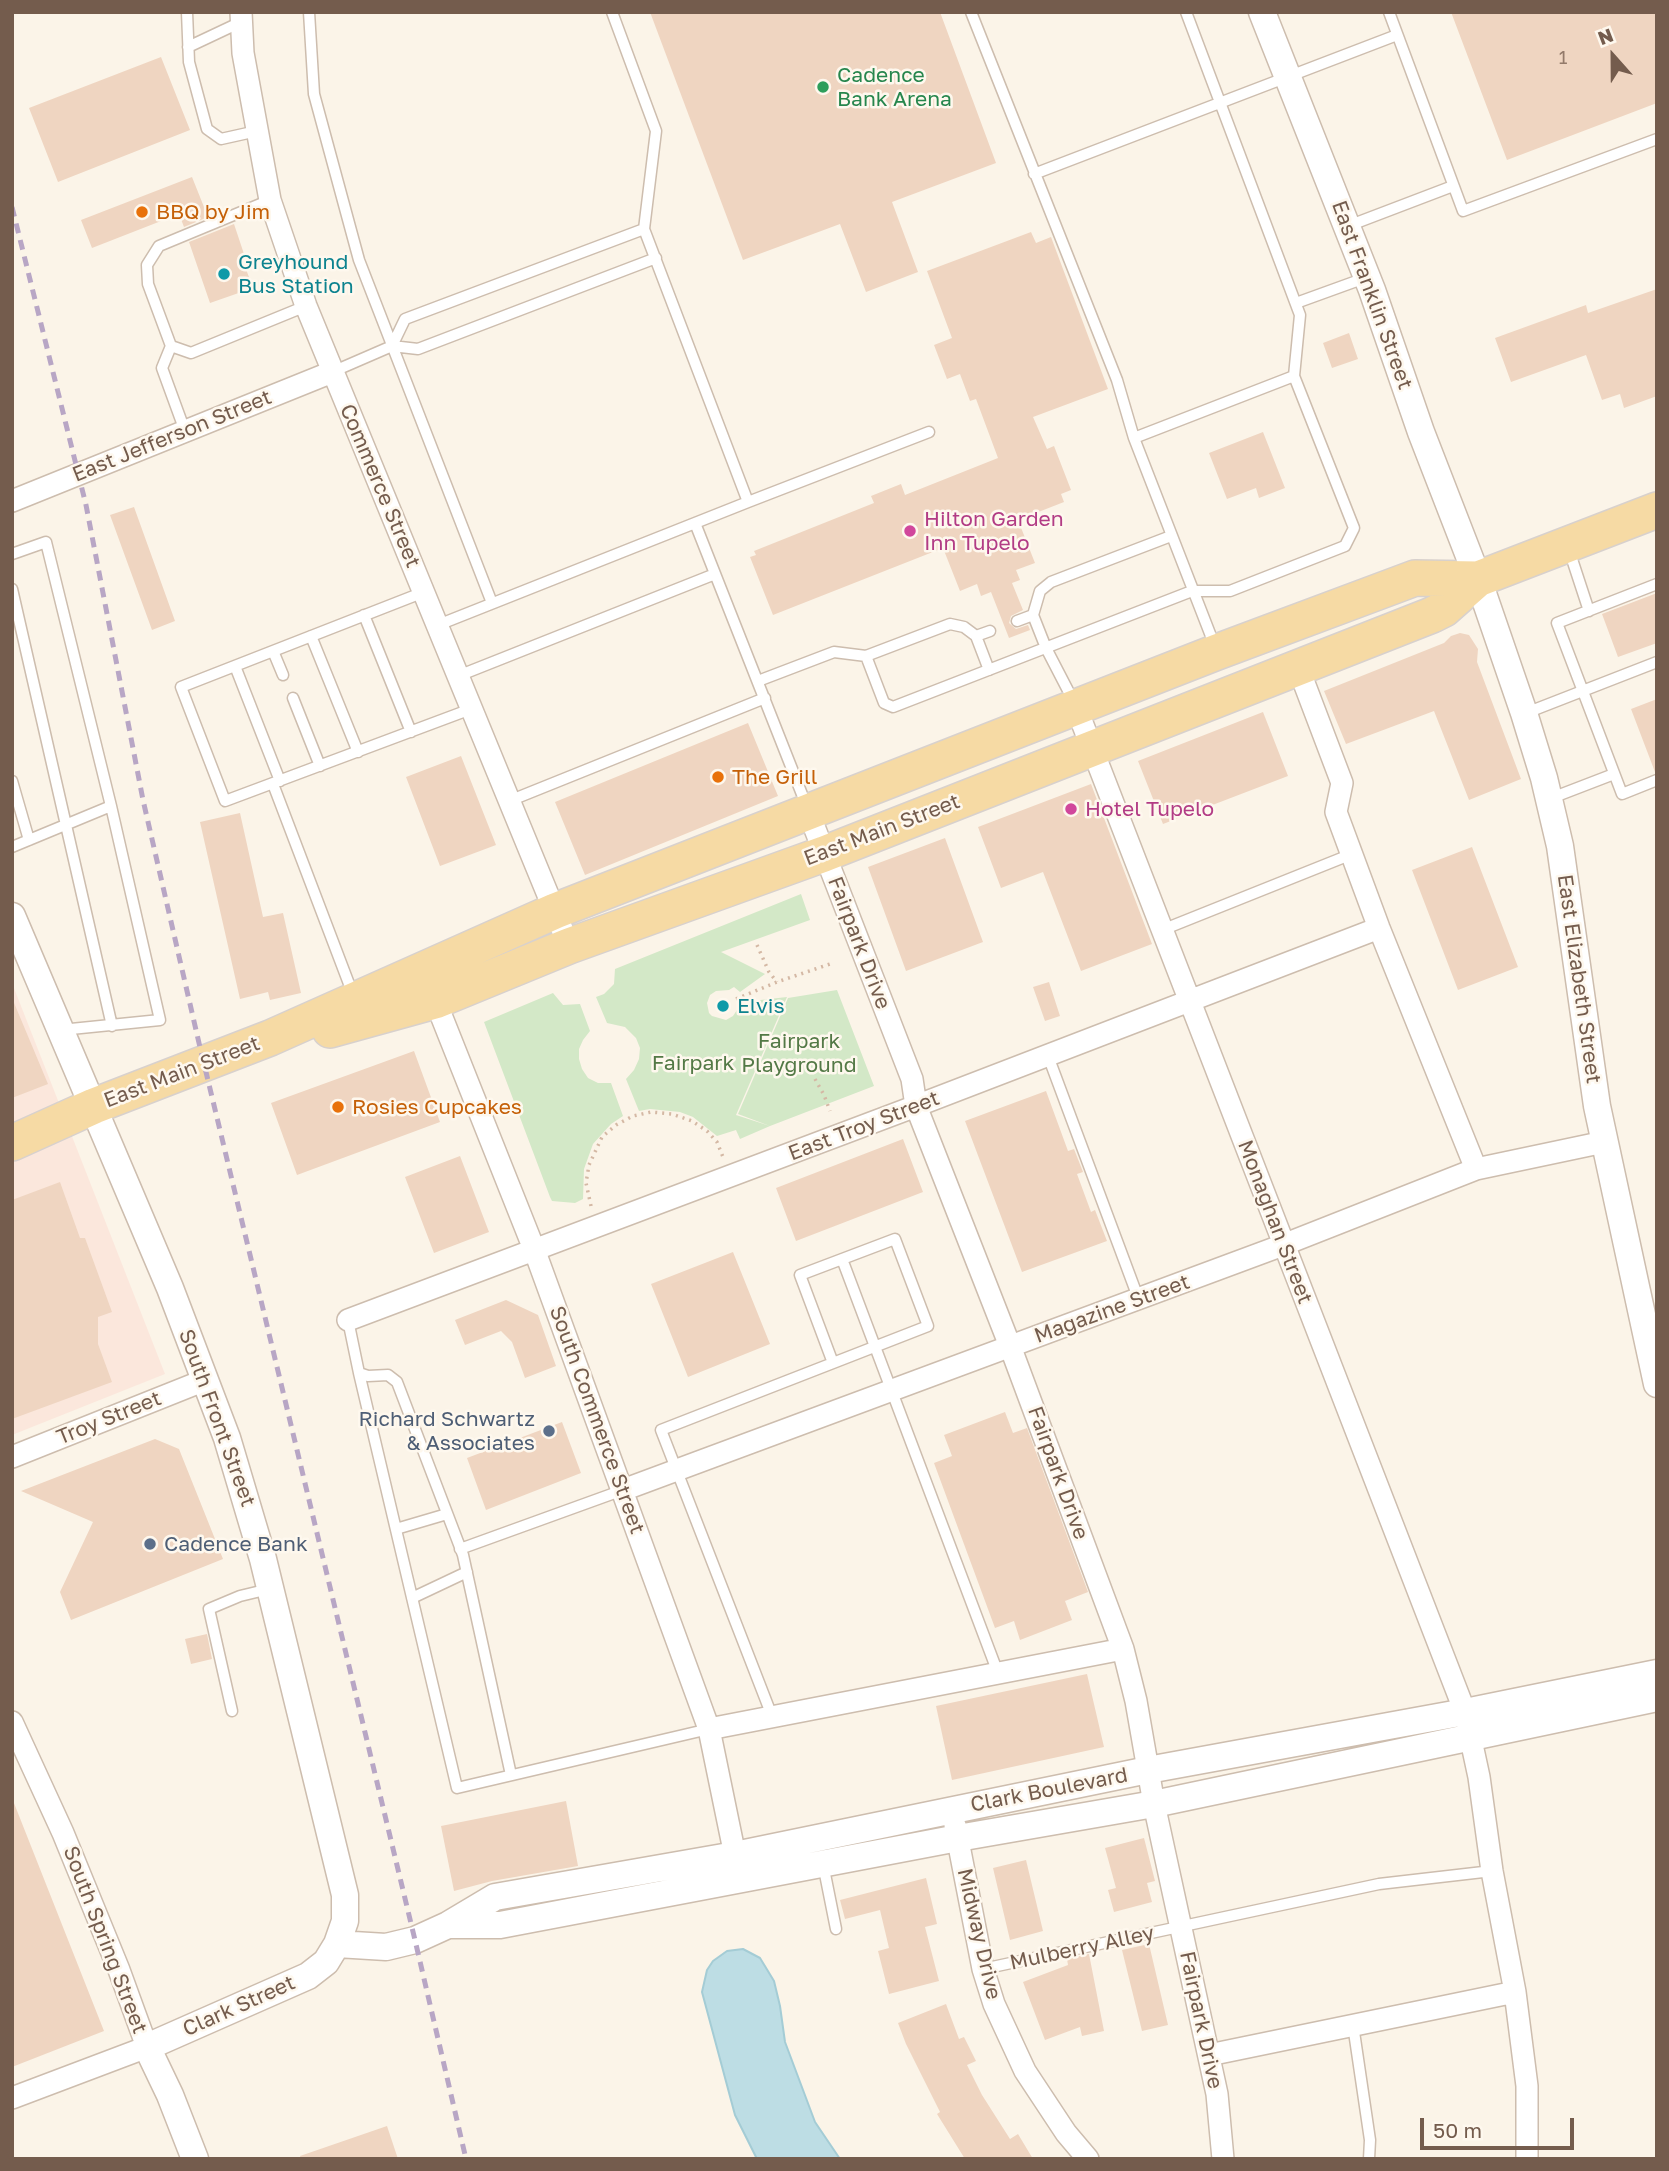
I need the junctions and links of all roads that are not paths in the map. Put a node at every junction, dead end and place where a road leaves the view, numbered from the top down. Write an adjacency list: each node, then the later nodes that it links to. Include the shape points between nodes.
1 (187, 12): 10 (lane)
2 (309, 12): 25 (lane, via 314,94 359,260)
3 (612, 12): 19 (lane, via 656,131)
4 (971, 12): 15 (lane)
5 (1186, 12): 12 (lane)
6 (1262, 12): 11 (street, East Franklin Street)
7 (1389, 12): 9 (lane)
8 (241, 17): 10 (lane); 13 (street, Commerce Street)
9 (1397, 35): 11 (lane); 16 (lane)
10 (188, 47): 13 (lane, via 207,129 221,139)
11 (1288, 78): 12 (lane); 18 (street, East Franklin Street)
12 (1220, 103): 15 (lane); 22 (lane)
13 (257, 131): 17 (street, Commerce Street)
14 (1657, 139): 16 (lane, via 1463,211)
15 (1034, 174): 30 (lane, via 1117,380)
16 (1453, 186): 18 (lane)
17 (270, 200): 23 (street, Commerce Street); 24 (lane, via 159,246 147,265 148,284)
18 (1347, 226): 21 (street, East Franklin Street)
19 (644, 229): 20 (lane); 25 (lane, via 405,319)
20 (656, 258): 25 (lane, via 418,349); 32 (lane)
21 (1367, 277): 22 (lane); 39 (street, East Franklin Street)
22 (1296, 303): 27 (lane, via 1300,315)
23 (306, 306): 24 (lane, via 191,353); 26 (street, Commerce Street)
24 (171, 345): 28 (lane, via 162,368)
25 (392, 346): 26 (lane); 44 (lane)
26 (332, 372): 28 (street, East Jefferson Street); 43 (street, Commerce Street)
27 (1294, 376): 30 (lane); 42 (lane, via 1354,528 1350,537 1345,546 1230,591)
28 (185, 430): 31 (street, East Jefferson Street)
29 (929, 432): 32 (lane)
30 (1134, 438): 35 (lane)
31 (12, 502)
32 (748, 502): 34 (lane)
33 (1657, 510): 36 (main road, East Main Street)
34 (695, 523): 38 (lane); 44 (lane)
35 (1171, 536): 42 (lane); 47 (lane, via 1051,582 1040,591)
36 (1567, 545): 39 (main road, East Main Street); 45 (lane)
37 (12, 554): 80 (lane, via 46,542)
38 (715, 574): 62 (lane); 63 (lane)
39 (1478, 579): 55 (main road, East Main Street, via 1415,578); 59 (main road, East Main Street, via 1444,609); 69 (street, East Elizabeth Street)
40 (1657, 584): 45 (lane)
41 (12, 589): 82 (lane)
42 (1192, 591): 53 (lane); 55 (lane)
43 (424, 592): 46 (lane); 49 (street, Commerce Street)
44 (492, 603): 49 (lane)
45 (1589, 611): 64 (lane, via 1556,623)
46 (364, 615): 51 (lane); 70 (lane)
47 (1033, 615): 48 (lane); 53 (lane)
48 (1017, 621)
49 (438, 625): 62 (street, Commerce Street)
50 (990, 631): 52 (lane)
51 (312, 636): 54 (lane); 72 (lane)
52 (976, 636): 56 (lane, via 950,624); 60 (lane)
53 (1046, 648): 60 (lane); 67 (lane)
54 (274, 650): 58 (lane); 61 (lane)
55 (1217, 652): 67 (main road, East Main Street)
56 (866, 656): 60 (lane, via 884,703 893,707); 63 (lane, via 834,652)
57 (1657, 662): 64 (lane)
58 (235, 666): 77 (lane); 77 (lane, via 181,687 225,801)
59 (1298, 667): 71 (main road, East Main Street); 86 (street, via 1342,783 1336,812)
60 (989, 670)
61 (283, 675)
62 (458, 676): 68 (street, Commerce Street)
63 (758, 681): 66 (lane)
64 (1582, 690): 69 (lane); 74 (lane)
65 (293, 698): 73 (lane)
66 (765, 698): 79 (lane); 81 (lane)
67 (1076, 707): 71 (street, Monaghan Street); 81 (main road, East Main Street)
68 (471, 709): 70 (lane); 79 (street, Commerce Street)
69 (1524, 713): 78 (street, East Elizabeth Street)
70 (411, 732): 72 (lane)
71 (1092, 748): 85 (main road, East Main Street); 90 (street, Monaghan Street)
72 (358, 752): 73 (lane)
73 (320, 766): 77 (lane)
74 (1615, 774): 75 (lane, via 1622,794); 78 (lane)
75 (1657, 780)
76 (12, 781): 83 (lane)
77 (276, 782): 93 (lane)
78 (1549, 799): 101 (street, East Elizabeth Street)
79 (509, 801): 87 (street, Commerce Street)
80 (111, 806): 82 (lane); 95 (lane, via 160,1020)
81 (808, 811): 85 (street, Fairpark Drive); 87 (main road, East Main Street)
82 (66, 825): 83 (lane); 95 (lane)
83 (29, 840): 84 (lane)
84 (12, 847)
85 (824, 854): 91 (main road, East Main Street); 100 (street, Fairpark Drive, via 912,1079)
86 (1352, 855): 89 (street); 90 (lane)
87 (555, 911): 91 (street, Commerce Street); 92 (main road, East Main Street)
88 (12, 916): 96 (street, South Front Street)
89 (1379, 928): 94 (street, East Troy Street); 103 (street)
90 (1162, 930): 94 (street, Monaghan Street)
91 (569, 946): 92 (main road, East Main Street)
92 (429, 985): 93 (main road, East Main Street); 97 (main road, East Main Street, via 307,1037); 105 (street, South Commerce Street)
93 (355, 1000): 97 (main road, East Main Street)
94 (1189, 1000): 98 (street, East Troy Street); 104 (street, Monaghan Street)
95 (112, 1026): 96 (lane)
96 (61, 1030): 99 (street, South Front Street)
97 (270, 1038): 99 (main road, East Main Street)
98 (1048, 1056): 100 (street, East Troy Street); 107 (lane)
99 (94, 1106): 102 (main road, East Main Street); 113 (street, South Front Street)
100 (916, 1106): 105 (street, East Troy Street); 109 (street, Fairpark Drive)
101 (1604, 1142): 103 (street, Magazine Street); 114 (street, East Elizabeth Street)
102 (12, 1143)
103 (1476, 1169): 104 (street, Magazine Street)
104 (1283, 1245): 107 (street, Magazine Street); 131 (street, Monaghan Street)
105 (534, 1250): 108 (street, East Troy Street); 118 (street, South Commerce Street)
106 (842, 1259): 110 (lane); 110 (lane, via 895,1239 928,1326); 111 (lane, via 800,1275)
107 (1139, 1300): 109 (street, Magazine Street)
108 (348, 1320): 112 (lane)
109 (1010, 1346): 115 (street, Magazine Street); 125 (street, Fairpark Drive)
110 (875, 1347): 111 (lane); 115 (lane)
111 (833, 1363): 117 (lane, via 662,1430)
112 (359, 1373): 119 (lane, via 388,1375 397,1382); 120 (lane)
113 (205, 1380): 116 (street, Troy Street); 123 (street, South Front Street, via 237,1468)
114 (1657, 1384)
115 (891, 1390): 117 (street, Magazine Street); 126 (lane)
116 (12, 1457)
117 (676, 1471): 118 (street, Magazine Street); 130 (lane)
118 (623, 1490): 121 (lane); 133 (street, South Commerce Street)
119 (447, 1514): 120 (lane); 121 (lane)
120 (396, 1529): 124 (lane)
121 (460, 1549): 122 (lane)
122 (467, 1572): 124 (lane); 135 (lane)
123 (271, 1588): 129 (lane, via 209,1609); 144 (street, South Front Street, via 343,1888 345,1921)
124 (412, 1598): 135 (lane, via 457,1788)
125 (1123, 1649): 126 (street); 134 (street, Fairpark Drive)
126 (998, 1673): 130 (street)
127 (1657, 1673): 131 (street, Clark Boulevard)
128 (1657, 1698): 131 (street, Clark Boulevard)
129 (232, 1711)
130 (772, 1716): 133 (street)
131 (1467, 1725): 134 (street, Clark Boulevard); 136 (street, Clark Boulevard); 141 (street, Monaghan Street)
132 (14, 1729): 148 (street, South Spring Street, via 63,1833)
133 (709, 1729): 135 (lane); 140 (street, South Commerce Street)
134 (1148, 1770): 136 (street, Fairpark Drive); 137 (street, Clark Boulevard)
135 (511, 1774)
136 (1154, 1804): 138 (street, Clark Boulevard); 142 (street, Fairpark Drive)
137 (952, 1810): 138 (street, Midway Drive); 140 (street, Clark Boulevard)
138 (958, 1838): 139 (street, Clark Boulevard); 145 (street, Midway Drive)
139 (823, 1864): 140 (street, Clark Boulevard); 143 (lane)
140 (738, 1867): 144 (street, Clark Boulevard, via 500,1925 448,1925 386,1947)
141 (1492, 1871): 142 (lane, Mulberry Alley, via 1379,1884); 146 (street, Monaghan Street)
142 (1182, 1926): 145 (lane, Mulberry Alley); 149 (street, Fairpark Drive)
143 (836, 1929)
144 (337, 1944): 148 (street, Clark Street, via 326,1962 308,1976)
145 (983, 1969): 152 (street, Midway Drive, via 1025,2071)
146 (1516, 1992): 147 (street); 155 (street, Monaghan Street, via 1527,2086)
147 (1353, 2025): 149 (street); 154 (lane)
148 (147, 2047): 150 (street, Clark Street); 151 (street, South Spring Street)
149 (1209, 2055): 153 (street, Fairpark Drive)
150 (12, 2098)
151 (195, 2159)
152 (1088, 2159)
153 (1223, 2159)
154 (1369, 2159)
155 (1527, 2159)

